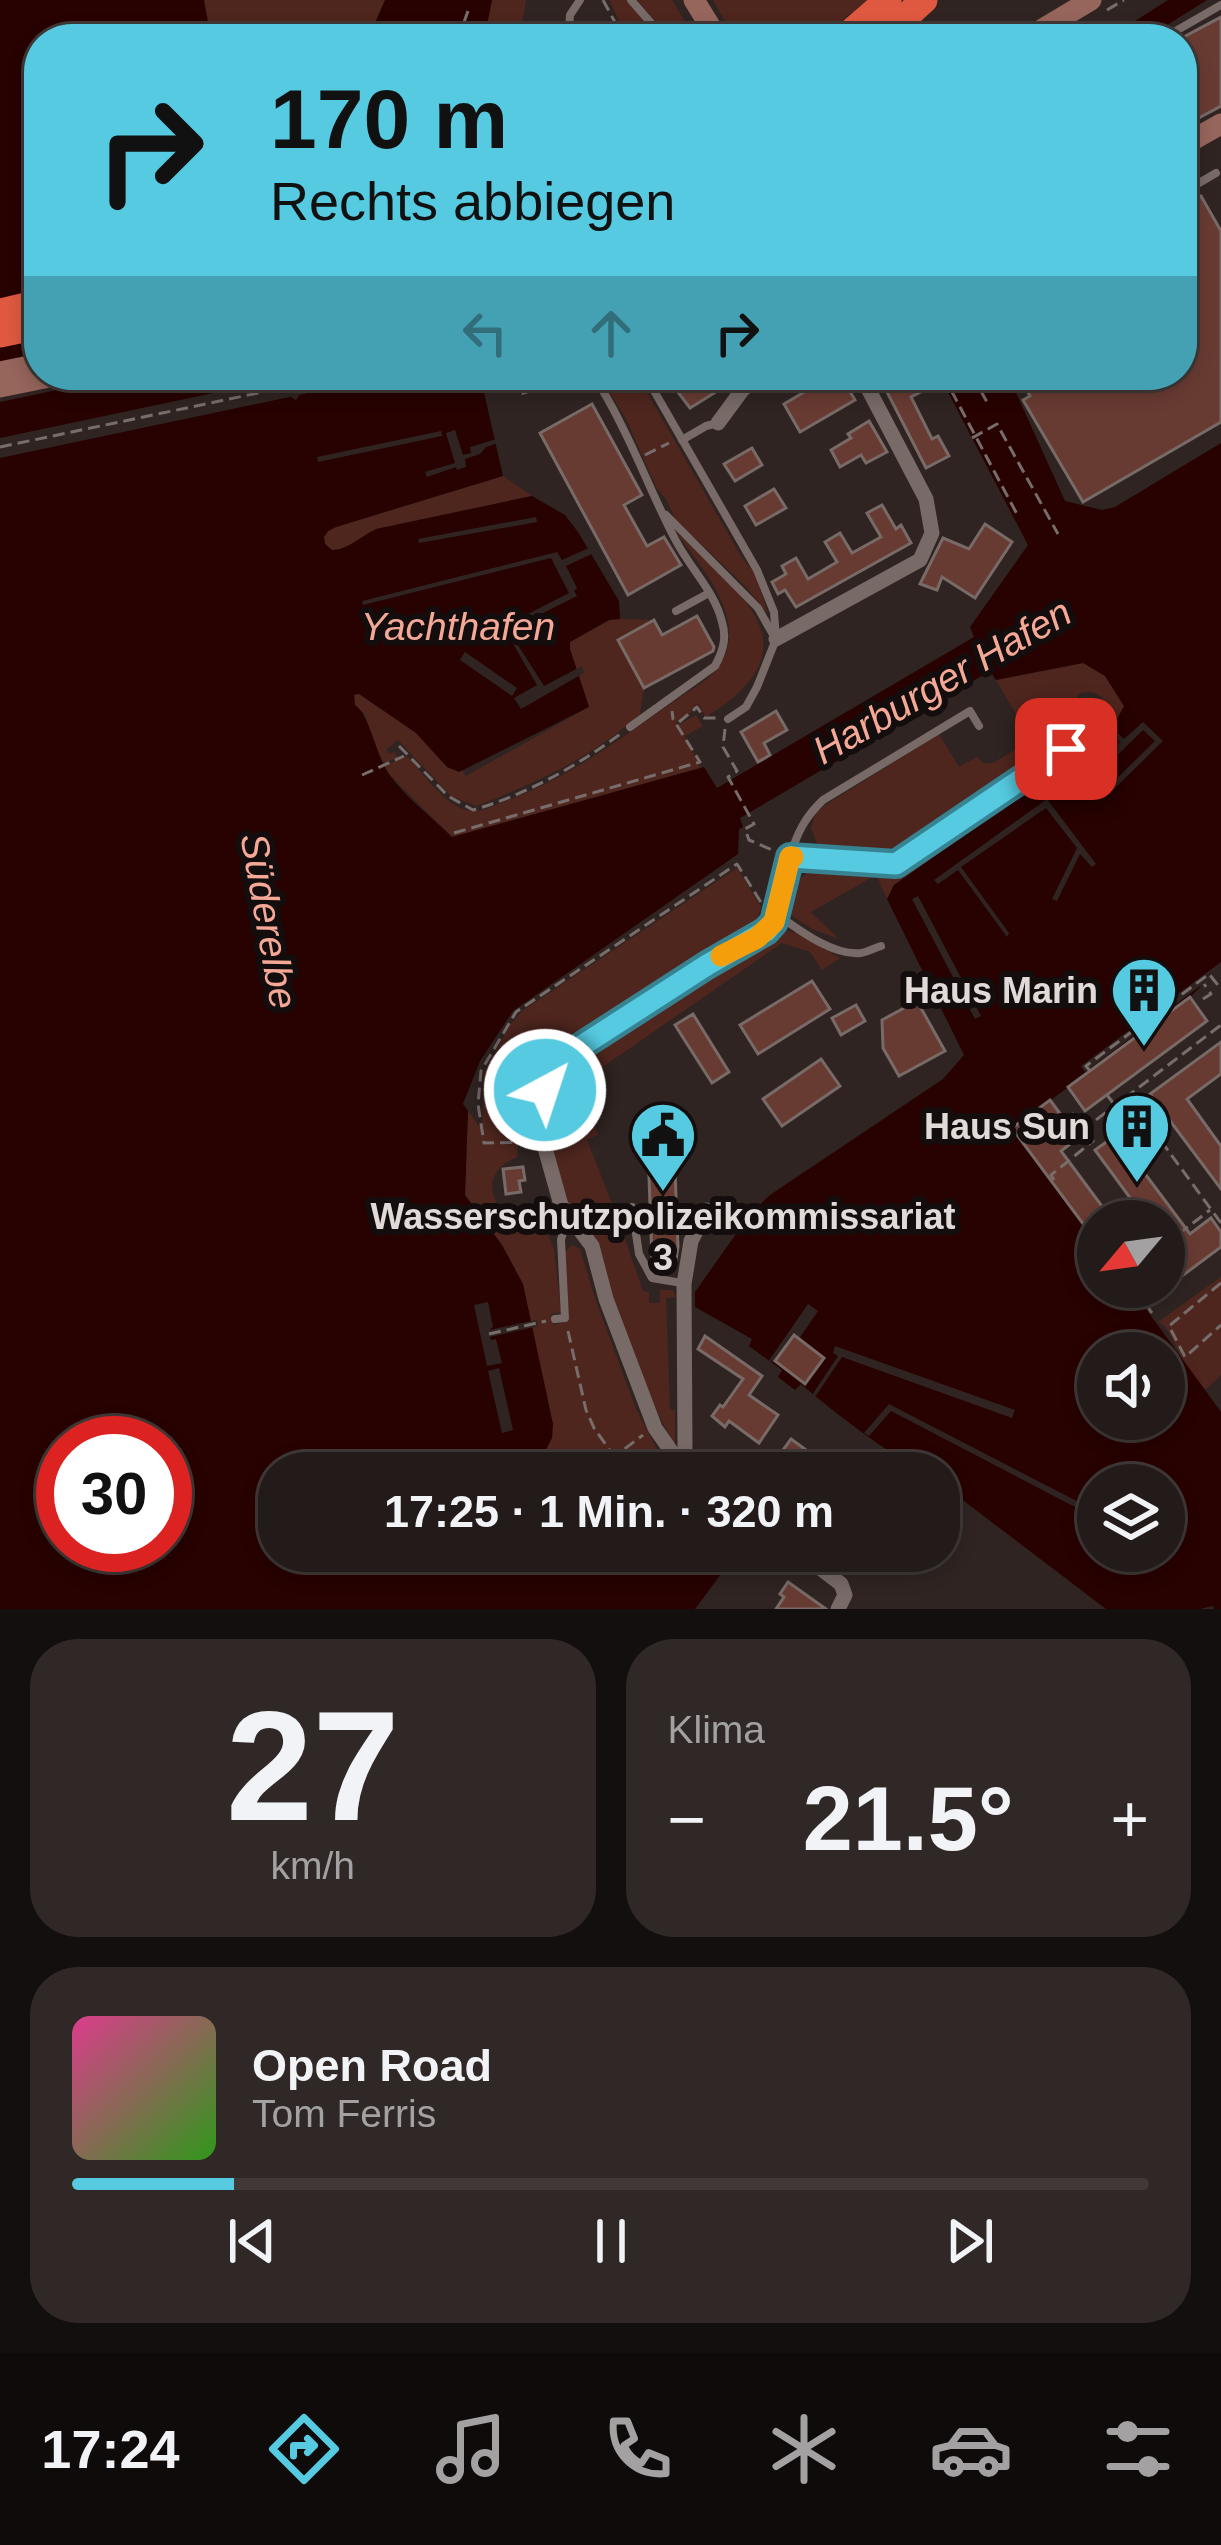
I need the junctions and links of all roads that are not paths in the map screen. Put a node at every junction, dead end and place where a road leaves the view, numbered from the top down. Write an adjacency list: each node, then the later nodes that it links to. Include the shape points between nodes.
1 (631, 0): 6 (lane)
2 (889, 0): 7 (highway)
3 (924, 0): 8 (highway)
4 (1091, 0): 9 (main road)
5 (1221, 5): 10 (lane)
6 (652, 24)
7 (861, 24)
8 (898, 24)
9 (1051, 24)
10 (1188, 24)
11 (653, 390): 16 (lane)
12 (742, 390): 15 (street)
13 (869, 390): 20 (street, via 926,499 932,532 920,560)
14 (603, 391): 17 (lane)
15 (718, 423): 16 (lane)
16 (679, 440): 20 (lane, via 757,571)
17 (659, 505): 18 (lane); 20 (lane, via 758,608)
18 (709, 593): 19 (lane); 24 (lane, via 722,621 715,666)
19 (676, 610)
20 (776, 639): 22 (lane, via 746,707)
21 (1090, 714): 25 (lane, via 1066,749 896,864)
22 (728, 719)
23 (979, 726): 25 (lane, via 970,711 823,800)
24 (630, 727)
25 (790, 857): 26 (street)
26 (770, 910): 27 (lane, via 845,952); 30 (street, via 774,922 757,938 552,1069 543,1141)
27 (881, 946)
28 (632, 1207): 31 (lane, via 652,1278)
29 (706, 1210): 31 (street)
30 (568, 1216): 32 (lane); 33 (street, via 592,1246 640,1395)
31 (684, 1284): 34 (street)
32 (560, 1318)
33 (672, 1452)
34 (683, 1452)
35 (826, 1572): 36 (street, via 842,1584)
36 (838, 1609)

